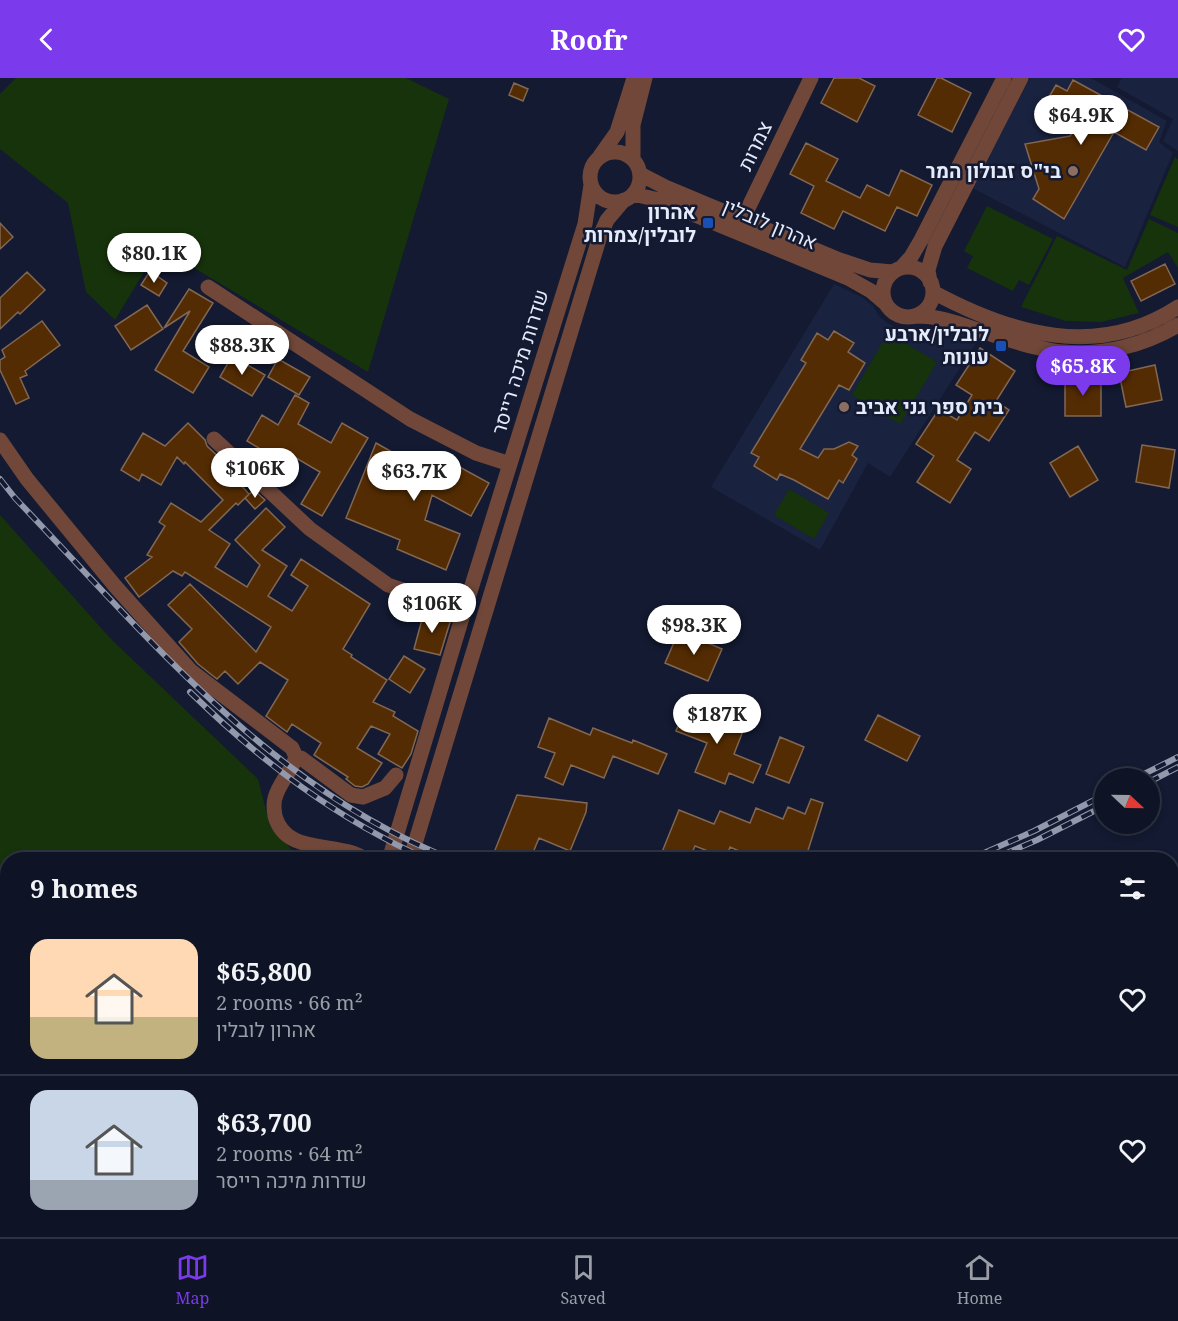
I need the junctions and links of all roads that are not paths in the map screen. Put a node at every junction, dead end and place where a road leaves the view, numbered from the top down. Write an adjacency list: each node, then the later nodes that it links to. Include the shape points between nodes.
1 (634, 78): 6 (street, via 617,132)
2 (645, 78): 7 (street, via 633,125)
3 (811, 78): 11 (street, צמרות)
4 (1004, 78): 12 (street, via 921,240)
5 (1021, 78): 14 (street, via 935,246 928,270)
6 (600, 156): 7 (street, via 614,151); 9 (street, via 591,169)
7 (633, 159): 8 (street)
8 (640, 174): 10 (street, via 638,188); 11 (street, אהרון לובלין)
9 (591, 185): 10 (street, via 608,201); 21 (street, שדרות מיכה רייסר, via 585,224)
10 (629, 197): 11 (street, אהרון לובלין, via 660,200); 27 (street, שדרות מיכה רייסר, via 607,220 600,236)
11 (739, 226): 12 (street, אהרון לובלין, via 870,270); 15 (street, אהרון לובלין, via 848,278)
12 (897, 270): 14 (street, via 915,268); 15 (street, via 888,277 883,290)
13 (208, 286): 21 (street, via 410,419 476,453)
14 (931, 287): 16 (street, via 980,315 1066,338 1091,338 1135,329); 17 (street, via 928,307)
15 (885, 303): 17 (street, via 901,316)
16 (1178, 307)
17 (916, 316): 18 (street, via 941,317 1024,344 1064,352 1117,349 1156,337)
18 (1178, 325)
19 (214, 439): 22 (street, via 310,529 388,585)
20 (0, 440): 23 (street, via 115,586 191,670 292,748)
21 (510, 464): 22 (street, שדרות מיכה רייסר)
22 (464, 611): 26 (street, שדרות מיכה רייסר)
23 (296, 757): 24 (street, via 351,795 363,797 377,792); 25 (street, via 274,801 277,822 293,839)
24 (396, 775)
25 (348, 852)
26 (391, 852)
27 (412, 852)

